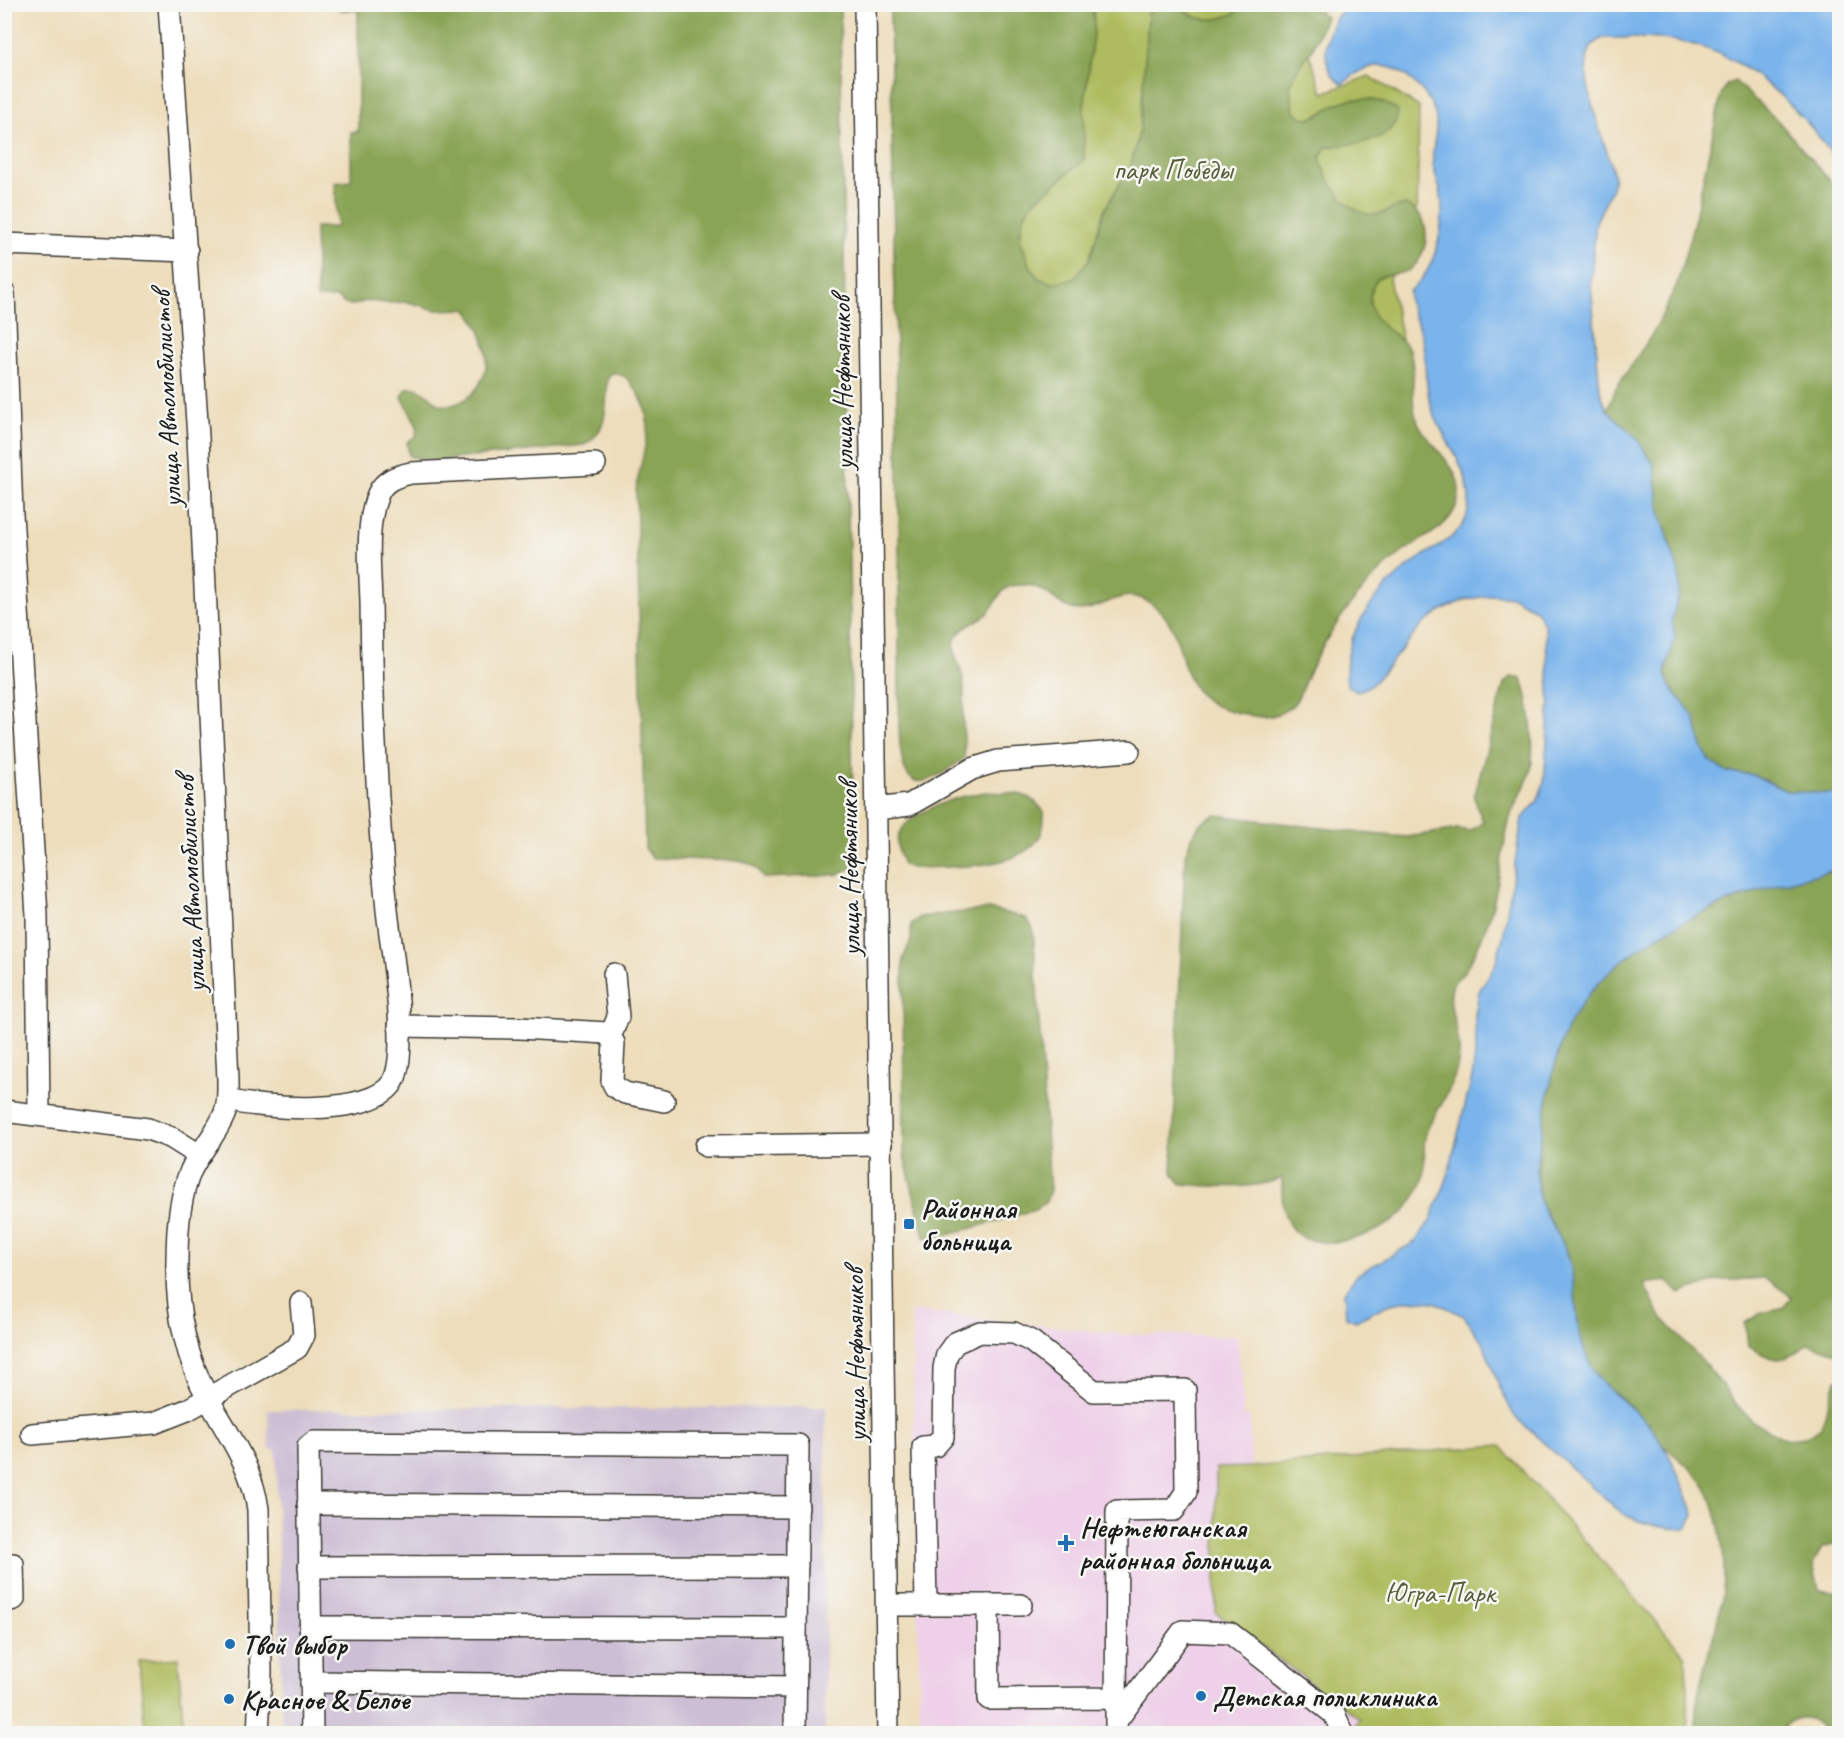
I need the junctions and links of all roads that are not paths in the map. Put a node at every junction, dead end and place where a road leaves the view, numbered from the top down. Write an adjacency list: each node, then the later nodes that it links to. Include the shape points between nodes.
1 (169, 4): 4 (street, улица Автомобилистов)
2 (864, 4): 8 (street, улица Нефтяников)
3 (4, 244): 4 (street)
4 (187, 251): 12 (street, улица Автомобилистов)
5 (4, 293): 15 (street, via 12,514 37,915)
6 (595, 464): 10 (street, via 411,473 389,480 378,495 370,560 371,630 384,877)
7 (1129, 751): 8 (street, via 998,761 972,769 909,805)
8 (876, 809): 16 (street, улица Нефтяников)
9 (614, 974): 11 (street, via 618,1017 613,1030)
10 (399, 1026): 11 (street); 12 (street, via 398,1063 393,1081 375,1098 341,1105 304,1106 249,1105)
11 (607, 1033): 13 (street, via 614,1043 615,1087 625,1093)
12 (228, 1100): 18 (street, улица Автомобилистов, via 224,1116)
13 (664, 1101)
14 (4, 1111): 15 (street)
15 (39, 1115): 18 (street, via 161,1132)
16 (881, 1144): 17 (street); 28 (street, улица Нефтяников)
17 (706, 1146)
18 (200, 1155): 20 (street, улица Автомобилистов, via 190,1172 183,1202 177,1261 184,1334)
19 (301, 1303): 20 (street, via 303,1335 297,1348)
20 (208, 1398): 21 (street, via 154,1423); 38 (street, улица Автомобилистов, via 249,1469 255,1487 261,1672)
21 (32, 1434)
22 (308, 1504): 23 (street); 23 (street, via 308,1447 314,1442 798,1444); 26 (street)
23 (798, 1507): 25 (street)
24 (13, 1564): 27 (street, via 15,1599)
25 (797, 1566): 26 (street); 33 (street)
26 (309, 1567): 32 (street)
27 (4, 1602)
28 (887, 1605): 29 (street); 41 (street, улица Нефтяников)
29 (926, 1605): 30 (street); 36 (street, via 923,1447 935,1446 943,1437 944,1368 955,1343 980,1332 1014,1333 1031,1341 1094,1391 1185,1390 1186,1492 1174,1510 1116,1511)
30 (988, 1605): 31 (street); 36 (street, via 989,1699)
31 (1021, 1605)
32 (310, 1627): 33 (street); 34 (street)
33 (796, 1628): 35 (street)
34 (311, 1683): 35 (street); 39 (street)
35 (795, 1687): 40 (street)
36 (1116, 1698): 37 (street)
37 (1116, 1727): 42 (street, via 1183,1631 1230,1633 1334,1714)
38 (258, 1734)
39 (312, 1734)
40 (795, 1734)
41 (888, 1734)
42 (1340, 1734)

